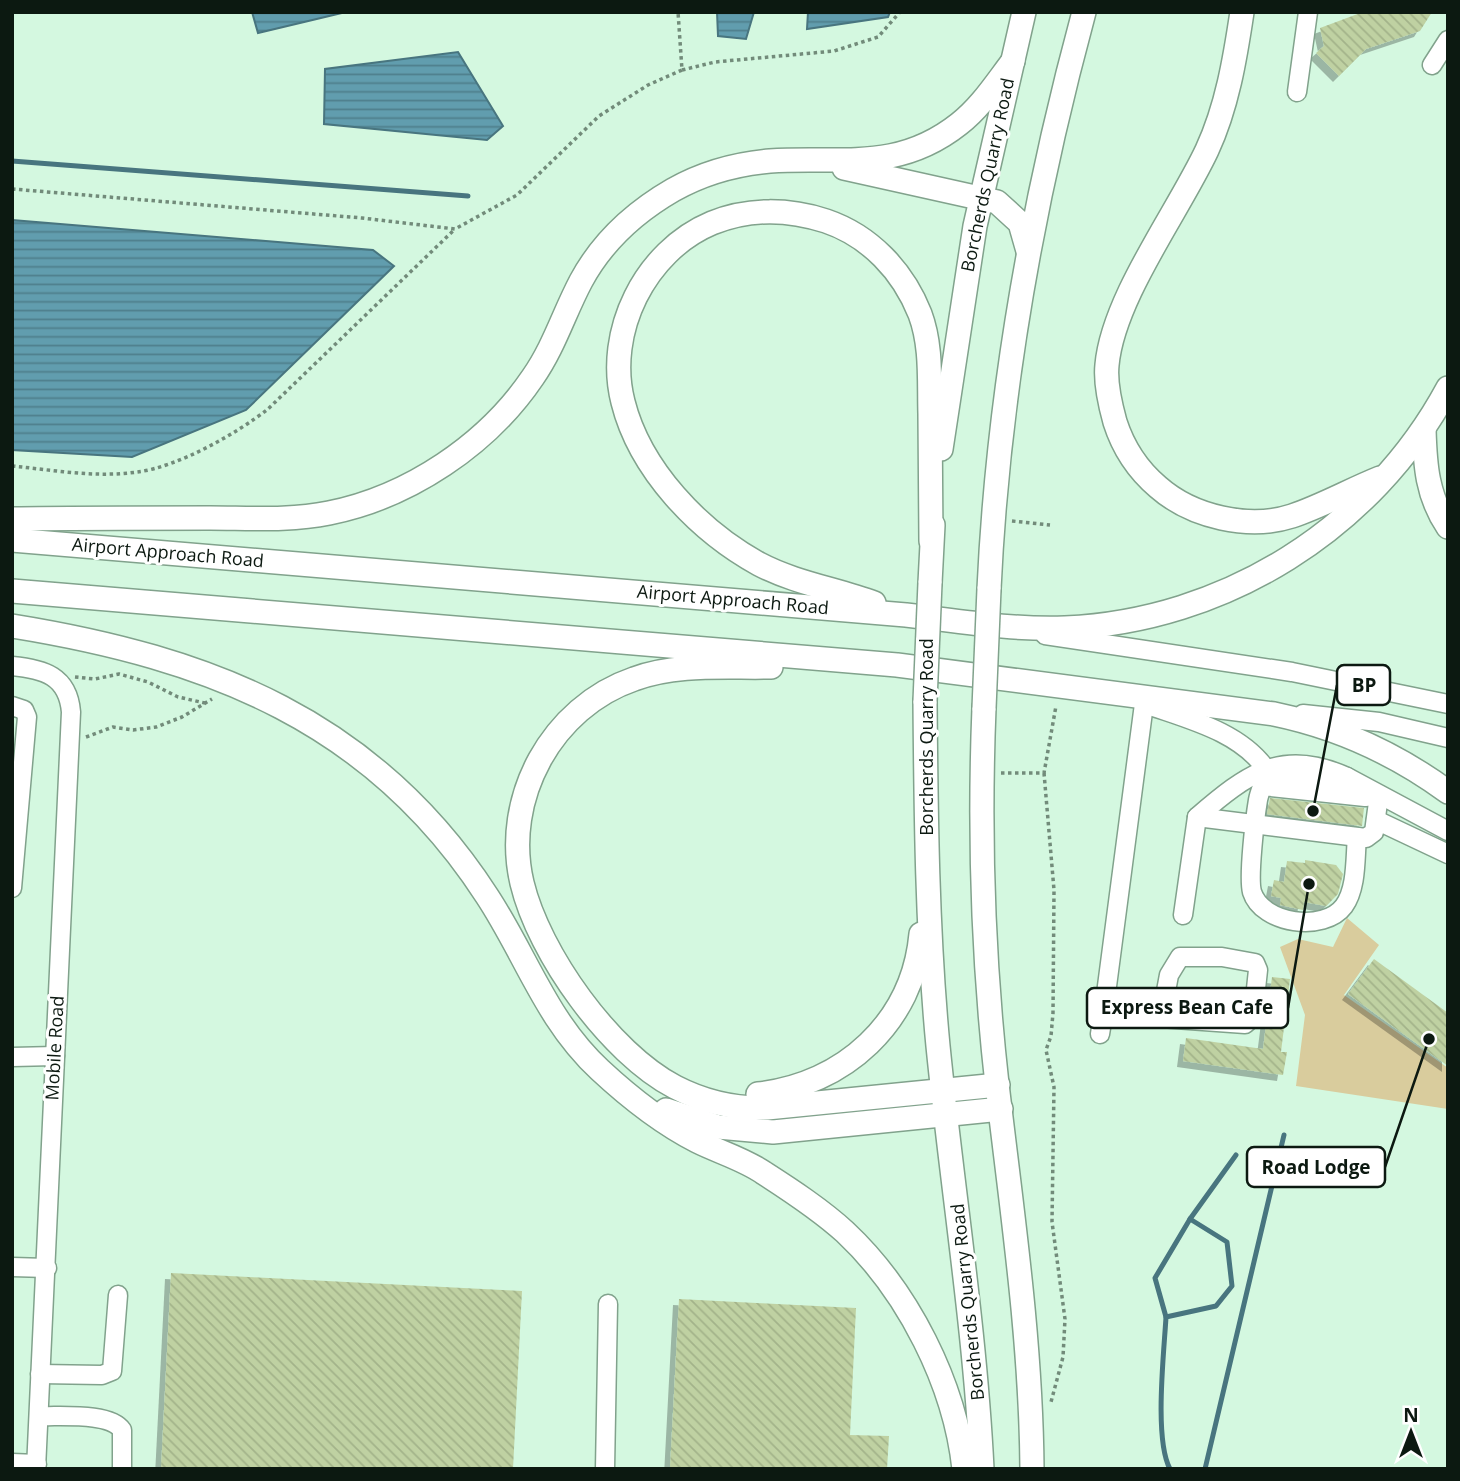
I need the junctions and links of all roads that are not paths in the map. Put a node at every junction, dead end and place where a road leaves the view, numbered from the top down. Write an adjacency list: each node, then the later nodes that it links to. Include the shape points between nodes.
1 (1024, 12): 6 (main road, Borcherds Quarry Road)
2 (1084, 12): 11 (main road, via 1055,123)
3 (1242, 12): 14 (main road, via 1228,89 1209,145 1113,335 1107,372 1113,414 1128,450 1149,480 1179,502 1222,517 1260,521 1290,517)
4 (1308, 12): 8 (street)
5 (1448, 40): 7 (street)
6 (1013, 61): 9 (main road, via 960,124 921,147 897,156); 10 (main road, Borcherds Quarry Road)
7 (1432, 65)
8 (1297, 92)
9 (814, 162): 10 (main road); 15 (main road, via 772,161 721,169 640,211 616,232 592,264 547,356 517,397 454,458 390,494 335,512 301,517)
10 (981, 197): 11 (main road, via 1002,205 1016,218 1027,240); 18 (main road, Borcherds Quarry Road, via 955,345)
11 (1028, 261): 52 (main road, bridge, via 1003,429 984,708 983,836)
12 (1448, 388): 13 (main road)
13 (1424, 429): 14 (main road); 16 (main road, via 1429,489)
14 (1386, 475): 22 (main road, via 1349,514 1311,544 1227,591 1123,622)
15 (12, 519)
16 (1448, 527)
17 (12, 540): 20 (main road, Airport Approach Road)
18 (931, 541): 20 (main road, via 925,331 912,297 892,265 849,231 802,214 782,212 744,214 715,222 669,253 629,309 620,355 625,410 658,474 715,535 759,564); 41 (main road, Borcherds Quarry Road, bridge, via 925,701)
19 (12, 591): 23 (main road)
20 (906, 615): 22 (main road, Airport Approach Road)
21 (12, 626): 53 (main road, via 198,670 280,705 336,738 395,786 457,854 490,899 530,976 571,1039)
22 (1015, 627): 26 (street, Airport Approach Road, via 1292,672)
23 (897, 664): 25 (main road); 48 (main road, via 661,671 620,684 596,698 555,736 523,799 518,840 522,882 553,955)
24 (12, 666): 51 (street, Mobile Road, via 45,671 59,679 70,701)
25 (1135, 699): 28 (main road); 31 (street, via 1229,737 1257,757); 46 (street)
26 (1448, 704)
27 (12, 706): 30 (street, via 26,713)
28 (1274, 714): 29 (street, via 1379,722); 32 (main road, via 1366,744)
29 (1448, 738)
30 (17, 765): 34 (street)
31 (1264, 777): 33 (street, via 1365,797); 33 (street, via 1348,777); 35 (street, via 1221,796); 37 (street)
32 (1448, 792)
33 (1379, 795): 36 (street); 38 (street)
34 (16, 801): 39 (street)
35 (1197, 817): 37 (street); 45 (street)
36 (1376, 820): 40 (street, via 1371,836); 42 (street)
37 (1255, 825): 40 (street); 40 (street, via 1251,877 1255,900 1273,915 1289,919 1318,920 1341,909 1351,889)
38 (1448, 831)
39 (15, 836): 43 (street)
40 (1357, 837)
41 (927, 849): 48 (main road, via 919,950 908,987 882,1031 832,1072 771,1093 716,1090 662,1071); 54 (main road, Borcherds Quarry Road)
42 (1448, 854)
43 (13, 867): 44 (street)
44 (12, 888)
45 (1183, 915)
46 (1104, 1009): 47 (street); 49 (street)
47 (1161, 1018): 47 (street, via 1245,1024 1253,1017 1257,966 1243,959 1180,957 1168,975)
48 (608, 1030): 54 (main road, via 663,1080 705,1100 736,1107 767,1108)
49 (1100, 1034)
50 (14, 1054): 51 (street)
51 (55, 1056): 58 (street, Mobile Road)
52 (998, 1084): 54 (main road); 55 (main road)
53 (620, 1086): 56 (main road, via 682,1116 745,1131 782,1132); 67 (main road, via 675,1128 764,1172 849,1236 918,1329 951,1408)
54 (943, 1090): 56 (main road, Borcherds Quarry Road)
55 (1001, 1109): 56 (main road); 69 (main road, via 1024,1297)
56 (946, 1115): 68 (main road, Borcherds Quarry Road, via 970,1302)
57 (12, 1267): 58 (street)
58 (47, 1268): 61 (street, Mobile Road)
59 (118, 1294): 61 (street, via 108,1375)
60 (608, 1304): 66 (street)
61 (40, 1374): 62 (street, Mobile Road)
62 (39, 1416): 64 (street, Mobile Road); 65 (street, via 116,1423 122,1430)
63 (12, 1463): 64 (street)
64 (36, 1466)
65 (122, 1469)
66 (605, 1469)
67 (964, 1469)
68 (982, 1469)
69 (1032, 1469)

